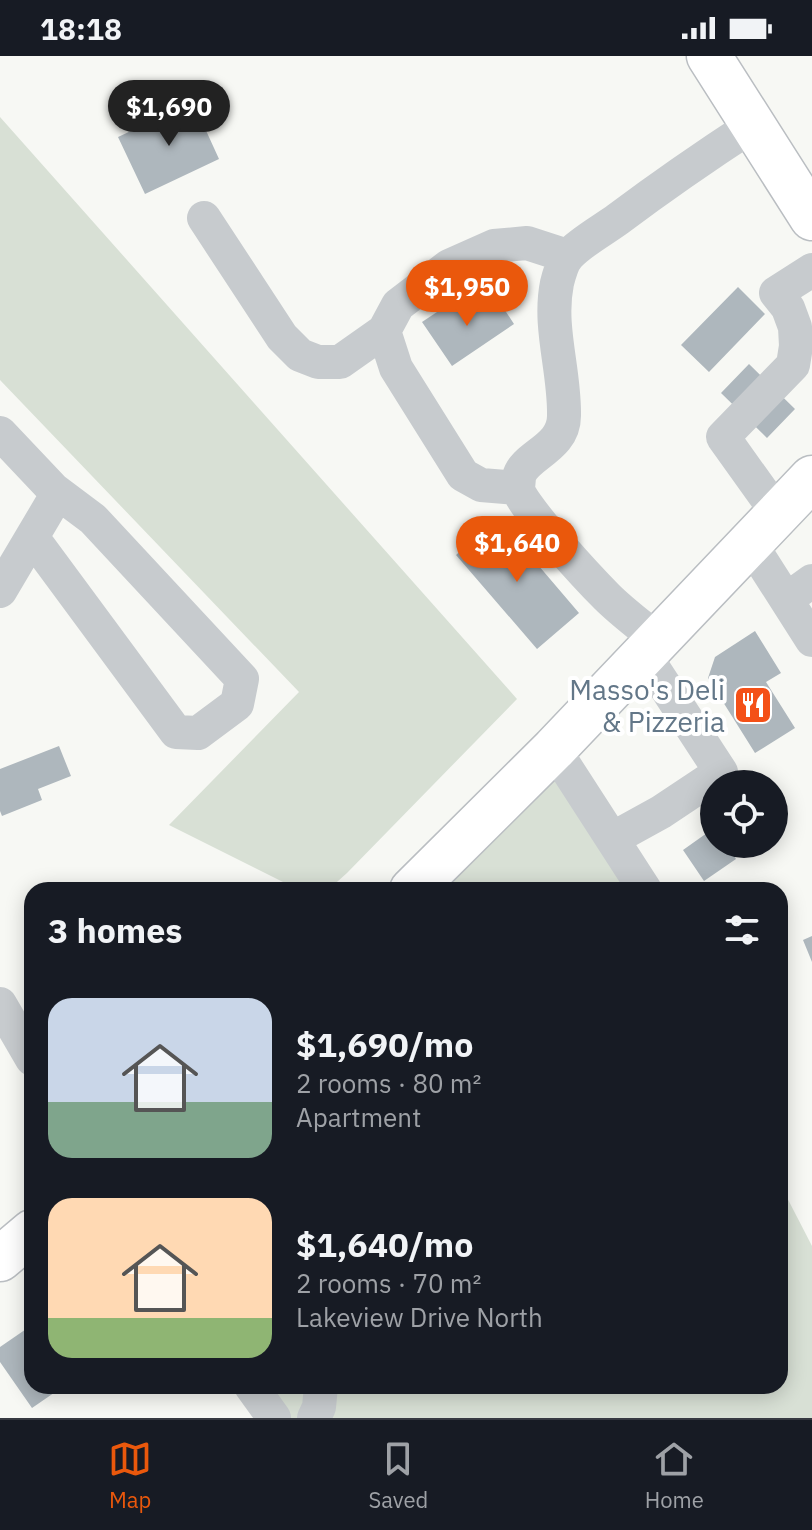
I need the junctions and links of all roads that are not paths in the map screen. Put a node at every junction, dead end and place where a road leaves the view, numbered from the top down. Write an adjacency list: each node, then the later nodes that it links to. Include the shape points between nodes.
1 (709, 56): 2 (main road)
2 (753, 125): 3 (main road); 5 (street)
3 (805, 193)
4 (204, 218): 7 (street, via 282,337 300,355 340,362)
5 (567, 256): 7 (street, via 527,243 494,246 449,266 398,305); 11 (street, via 554,310 564,421 547,449 519,474)
6 (812, 270): 8 (street, via 776,293 795,327)
7 (384, 331): 11 (street, via 396,368 463,475 481,485)
8 (802, 374): 13 (street, via 723,437)
9 (0, 433): 12 (street)
10 (812, 478): 13 (main road)
11 (518, 488): 18 (street, via 547,530)
12 (58, 493): 14 (street); 14 (street, via 93,519 242,679 237,704 198,733 176,732)
13 (764, 529): 15 (street); 18 (main road)
14 (32, 537): 16 (street)
15 (799, 590): 17 (street)
16 (0, 591)
17 (812, 640)
18 (651, 647): 19 (main road); 20 (street, via 721,772)
19 (554, 749): 20 (street); 21 (main road)
20 (612, 839): 22 (street)
21 (420, 882)
22 (640, 882)
23 (0, 1004): 24 (street)
24 (24, 1045)
25 (24, 1239): 26 (main road)
26 (0, 1259)
27 (257, 1394): 29 (street)
28 (320, 1394): 30 (street)
29 (274, 1418)
30 (314, 1418)

